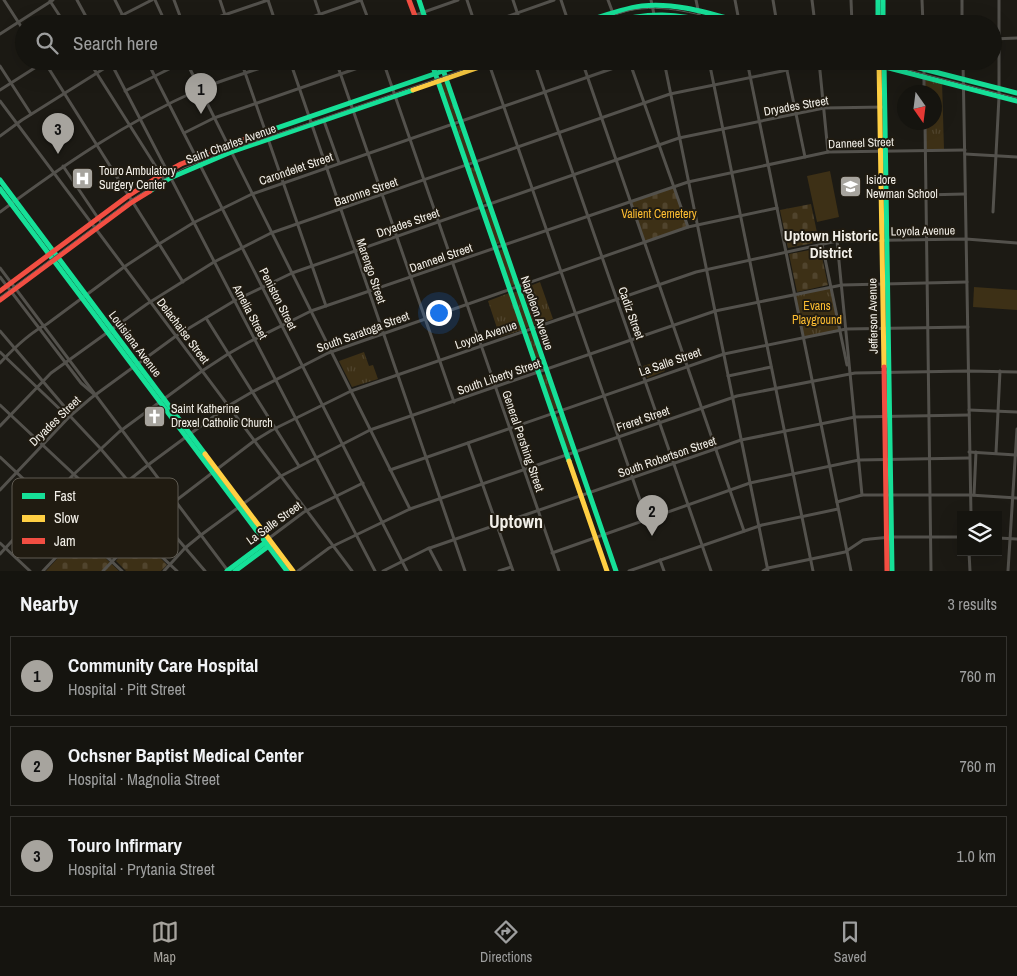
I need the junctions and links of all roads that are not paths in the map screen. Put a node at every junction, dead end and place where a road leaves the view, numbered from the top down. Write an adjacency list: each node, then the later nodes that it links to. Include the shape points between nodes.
1 (4, 0): 64 (street)
2 (51, 0): 37 (street); 38 (street)
3 (78, 0): 39 (street)
4 (115, 0): 35 (street)
5 (154, 0): 35 (street); 40 (street)
6 (174, 0): 41 (street)
7 (220, 0): 42 (street)
8 (268, 0): 42 (street); 43 (street)
9 (315, 0): 36 (street)
10 (361, 0): 36 (street); 44 (street)
11 (409, 0): 45 (main road)
12 (419, 0): 31 (main road)
13 (458, 0): 31 (street)
14 (467, 0): 47 (street)
15 (513, 0): 32 (street)
16 (554, 0): 32 (street)
17 (561, 0): 49 (street)
18 (608, 0): 33 (street)
19 (696, 0): 30 (street)
20 (735, 0): 55 (street)
21 (773, 0): 56 (street)
22 (812, 0): 57 (street)
23 (852, 0): 58 (street)
24 (878, 0): 59 (main road)
25 (883, 0): 60 (main road)
26 (922, 0): 61 (street)
27 (962, 0): 62 (street)
28 (999, 0): 63 (street)
29 (652, 2): 30 (main road); 33 (main road); 34 (street)
30 (698, 11): 53 (street); 54 (main road)
31 (423, 12): 45 (street); 46 (main road)
32 (518, 13): 48 (street)
33 (613, 13): 50 (main road)
34 (654, 13): 51 (main road); 52 (main road)
35 (122, 14)
36 (320, 14)
37 (28, 15)
38 (60, 15)
39 (86, 15)
40 (162, 15)
41 (179, 15)
42 (225, 15)
43 (273, 15)
44 (367, 15)
45 (415, 15)
46 (424, 15)
47 (472, 15)
48 (512, 15)
49 (566, 15)
50 (607, 15)
51 (635, 15)
52 (677, 15)
53 (699, 15)
54 (712, 15)
55 (738, 15)
56 (776, 15)
57 (814, 15)
58 (852, 15)
59 (878, 15)
60 (883, 15)
61 (923, 15)
62 (962, 15)
63 (999, 15)
64 (15, 17)
65 (15, 24): 66 (street)
66 (0, 34)
67 (1002, 38): 68 (street)
68 (1017, 38)
69 (0, 66): 115 (street)
70 (30, 70): 115 (street)
71 (50, 70): 128 (street)
72 (94, 70): 104 (street)
73 (100, 70): 104 (street)
74 (114, 70): 125 (street, Amelia Street)
75 (152, 70): 108 (street, Peniston Street)
76 (167, 70): 108 (street)
77 (190, 70): 121 (street)
78 (244, 70): 105 (street)
79 (256, 70): 105 (street)
80 (293, 70): 122 (street, Marengo Street)
81 (339, 70): 106 (street)
82 (352, 70): 106 (street)
83 (386, 70): 123 (street, General Pershing Street)
84 (433, 70): 107 (main road, Napoleon Avenue)
85 (446, 70): 103 (main road, Saint Charles Avenue)
86 (470, 70): 112 (main road, Saint Charles Avenue)
87 (491, 70): 139 (street)
88 (537, 70): 127 (street, Cadiz Street)
89 (585, 70): 109 (street)
90 (608, 70): 109 (street, Carondelet Street)
91 (633, 70): 138 (street)
92 (666, 70): 130 (street)
93 (711, 70): 118 (street)
94 (749, 70): 111 (street)
95 (787, 70): 111 (street, Baronne Street); 144 (street)
96 (820, 70): 141 (street)
97 (881, 70): 140 (main road, Jefferson Avenue)
98 (901, 70): 110 (main road)
99 (924, 70): 110 (street)
100 (928, 70): 113 (main road)
101 (964, 70): 113 (street)
102 (999, 70): 120 (street)
103 (443, 71): 107 (main road, Saint Charles Avenue); 112 (main road, Napoleon Avenue)
104 (96, 73): 128 (street); 153 (street)
105 (246, 74): 121 (street); 137 (street)
106 (341, 74): 122 (street); 135 (street)
107 (435, 74): 114 (main road, Napoleon Avenue); 116 (main road, Saint Charles Avenue)
108 (155, 76): 125 (street); 136 (street, Peniston Street)
109 (588, 77): 127 (street, Carondelet Street); 148 (street)
110 (924, 77): 117 (street); 119 (main road)
111 (750, 78): 118 (street, Baronne Street); 151 (street)
112 (446, 79): 114 (main road, Saint Charles Avenue); 150 (main road, Napoleon Avenue)
113 (964, 79): 119 (street); 120 (main road)
114 (438, 82): 126 (main road, Saint Charles Avenue); 154 (main road, Napoleon Avenue)
115 (11, 83): 124 (street); 143 (street)
116 (406, 84): 123 (main road, Saint Charles Avenue); 126 (main road)
117 (924, 85)
118 (714, 86): 130 (street, Baronne Street); 156 (street)
119 (963, 87): 132 (main road); 173 (street)
120 (999, 88): 129 (main road); 132 (street)
121 (200, 89): 136 (street); 145 (street)
122 (299, 89): 137 (street); 146 (street, Marengo Street)
123 (392, 89): 131 (street, General Pershing Street); 135 (main road, Saint Charles Avenue)
124 (0, 90)
125 (125, 91): 147 (street, Amelia Street)
126 (408, 92): 131 (main road, Saint Charles Avenue)
127 (545, 92): 139 (street, Carondelet Street); 160 (street, Cadiz Street)
128 (64, 93): 143 (street); 165 (street)
129 (1017, 93)
130 (670, 94): 138 (street, Baronne Street); 162 (street)
131 (395, 96): 142 (main road, Saint Charles Avenue); 163 (street, General Pershing Street)
132 (999, 97): 134 (main road); 175 (street)
133 (0, 101): 152 (street, Delachaise Street)
134 (1017, 101)
135 (351, 103): 142 (street); 146 (main road, Saint Charles Avenue)
136 (169, 104): 147 (street); 158 (street, Peniston Street)
137 (256, 104): 145 (street); 159 (street)
138 (644, 104): 148 (street, Baronne Street); 166 (street)
139 (504, 106): 150 (street, Carondelet Street); 168 (street)
140 (882, 107): 141 (street, Dryades Street); 170 (main road, Jefferson Avenue)
141 (824, 108): 144 (street, Dryades Street); 172 (street)
142 (354, 111): 149 (main road, Saint Charles Avenue); 174 (street)
143 (31, 114): 152 (street)
144 (796, 114): 151 (street, Dryades Street); 177 (street)
145 (214, 118): 158 (street); 167 (street)
146 (309, 118): 155 (street, Marengo Street); 159 (main road, Saint Charles Avenue)
147 (140, 119): 153 (street); 187 (street, Amelia Street)
148 (602, 119): 160 (street, Baronne Street); 179 (street)
149 (324, 121): 155 (main road, Saint Charles Avenue); 180 (street)
150 (461, 121): 154 (street, Carondelet Street); 181 (main road, Napoleon Avenue)
151 (759, 122): 156 (street, Dryades Street); 183 (street)
152 (17, 123): 161 (street); 189 (street, Delachaise Street)
153 (129, 124): 165 (street); 190 (street)
154 (452, 124): 163 (street, Carondelet Street); 185 (main road, Napoleon Avenue)
155 (311, 125): 164 (main road, Saint Charles Avenue); 186 (street, Marengo Street)
156 (723, 129): 162 (street, Dryades Street); 188 (street)
157 (925, 130): 169 (street)
158 (184, 133): 176 (street, Peniston Street)
159 (266, 133): 164 (street); 167 (main road, Saint Charles Avenue)
160 (560, 134): 168 (street, Baronne Street); 191 (street, Cadiz Street)
161 (0, 136)
162 (679, 138): 166 (street, Dryades Street); 196 (street)
163 (409, 139): 174 (street, Carondelet Street); 194 (street, General Pershing Street)
164 (269, 140): 171 (main road, Saint Charles Avenue); 195 (street)
165 (96, 145): 184 (street); 204 (street)
166 (659, 145): 179 (street, Dryades Street); 197 (street)
167 (228, 146): 171 (street); 176 (main road, Saint Charles Avenue)
168 (518, 148): 181 (street, Baronne Street); 199 (street)
169 (925, 150): 170 (street, Danneel Street); 173 (street, Danneel Street); 203 (street)
170 (883, 151): 172 (street, Danneel Street); 205 (main road, Jefferson Avenue)
171 (231, 152): 182 (main road, Saint Charles Avenue); 200 (street)
172 (828, 152): 177 (street, Danneel Street)
173 (965, 152): 175 (street, Danneel Street); 201 (street)
174 (368, 153): 180 (street, Carondelet Street); 202 (street)
175 (996, 156): 178 (street, Danneel Street); 215 (street)
176 (197, 157): 182 (street, Peniston Street); 187 (main road, Saint Charles Avenue)
177 (805, 157): 183 (street, Danneel Street)
178 (1017, 157)
179 (616, 160): 191 (street, Dryades Street); 206 (street)
180 (339, 163): 186 (street, Carondelet Street)
181 (475, 163): 185 (street, Baronne Street); 209 (main road, Napoleon Avenue)
182 (200, 164): 192 (main road, Saint Charles Avenue); 211 (street, Peniston Street)
183 (768, 165): 188 (street, Danneel Street); 212 (street)
184 (63, 166): 189 (street); 218 (street)
185 (467, 166): 194 (street, Baronne Street); 210 (main road, Napoleon Avenue)
186 (326, 168): 195 (street, Carondelet Street); 213 (street, Marengo Street)
187 (167, 171): 190 (main road, Saint Charles Avenue); 192 (street, Amelia Street)
188 (731, 172): 196 (street, Danneel Street); 217 (street)
189 (54, 173): 207 (street); 221 (street, Delachaise Street)
190 (161, 175): 192 (street); 204 (main road, Saint Charles Avenue)
191 (574, 175): 199 (street, Dryades Street); 216 (street, Cadiz Street)
192 (168, 179): 208 (main road, Saint Charles Avenue); 219 (street, Amelia Street)
193 (0, 180): 207 (main road, Louisiana Avenue)
194 (424, 180): 202 (street, Baronne Street); 220 (street, General Pershing Street)
195 (283, 182): 200 (street, Carondelet Street); 223 (street)
196 (688, 182): 197 (street, Danneel Street); 224 (street)
197 (673, 187): 206 (street, Danneel Street); 225 (street)
198 (0, 189): 207 (main road, Louisiana Avenue)
199 (532, 189): 209 (street, Dryades Street); 227 (street)
200 (252, 194): 211 (street, Carondelet Street); 228 (street)
201 (966, 194): 203 (street); 230 (street)
202 (383, 195): 213 (street, Baronne Street); 229 (street)
203 (926, 195): 205 (street); 232 (street)
204 (128, 196): 208 (street); 218 (main road, Saint Charles Avenue)
205 (883, 196): 231 (main road, Jefferson Avenue)
206 (630, 201): 216 (street, Danneel Street); 234 (street)
207 (13, 202): 214 (street); 243 (main road, Louisiana Avenue)
208 (132, 202): 222 (main road, Saint Charles Avenue); 236 (street)
209 (489, 204): 210 (street, Dryades Street); 238 (main road, Napoleon Avenue)
210 (481, 207): 220 (street, Dryades Street); 240 (main road, Napoleon Avenue)
211 (222, 208): 219 (street, Carondelet Street); 239 (street, Peniston Street)
212 (777, 208): 217 (street, South Saratoga Street); 242 (street)
213 (341, 210): 223 (street, Baronne Street); 241 (street, Marengo Street)
214 (0, 212)
215 (993, 212)
216 (588, 216): 227 (street, Danneel Street); 245 (street, Cadiz Street)
217 (740, 216): 224 (street, South Saratoga Street); 246 (street)
218 (97, 218): 221 (main road, Saint Charles Avenue); 222 (street)
219 (194, 222): 236 (street, Carondelet Street); 247 (street, Amelia Street)
220 (438, 222): 229 (street, Dryades Street); 248 (street, General Pershing Street)
221 (91, 223): 226 (street, Delachaise Street); 243 (main road, Saint Charles Avenue)
222 (102, 224): 226 (main road, Saint Charles Avenue)
223 (298, 224): 228 (street, Baronne Street); 249 (street)
224 (697, 225): 225 (street, South Saratoga Street); 252 (street)
225 (688, 227): 234 (street, South Saratoga Street)
226 (96, 229): 244 (main road, Saint Charles Avenue); 250 (street, Delachaise Street)
227 (547, 230): 238 (street, Danneel Street); 253 (street)
228 (271, 233): 239 (street, Baronne Street); 254 (street)
229 (397, 236): 241 (street, Dryades Street); 256 (street)
230 (966, 239): 232 (street, Loyola Avenue); 235 (street, Loyola Avenue); 258 (street)
231 (884, 240): 232 (street, Loyola Avenue); 233 (street, Loyola Avenue); 263 (main road, Jefferson Avenue)
232 (927, 240): 260 (street)
233 (837, 241): 237 (street, Loyola Avenue); 262 (street)
234 (645, 242): 245 (street, South Saratoga Street); 261 (street)
235 (1017, 243)
236 (159, 244): 250 (street, Carondelet Street); 257 (street)
237 (822, 244): 242 (street, Loyola Avenue); 266 (street)
238 (503, 245): 240 (street, Danneel Street); 265 (main road, Napoleon Avenue)
239 (242, 247): 247 (street, Baronne Street); 264 (street, Peniston Street)
240 (495, 248): 248 (street, Danneel Street); 268 (main road, Napoleon Avenue)
241 (354, 251): 249 (street, Dryades Street); 270 (street, Marengo Street)
242 (786, 252): 246 (street, Loyola Avenue); 271 (street)
243 (51, 253): 244 (main road, Louisiana Avenue); 259 (main road, Saint Charles Avenue)
244 (55, 258): 267 (main road, Saint Charles Avenue); 272 (main road, Louisiana Avenue)
245 (602, 258): 253 (street, South Saratoga Street); 273 (street, Cadiz Street)
246 (749, 259): 252 (street, Loyola Avenue); 277 (street)
247 (214, 262): 257 (street, Baronne Street); 275 (street, Amelia Street)
248 (452, 263): 256 (street, Danneel Street); 278 (street, General Pershing Street)
249 (312, 265): 254 (street, Dryades Street); 279 (street)
250 (124, 267): 272 (street, Carondelet Street); 276 (street, Delachaise Street)
251 (0, 268): 259 (street)
252 (706, 268): 261 (street, Loyola Avenue); 281 (street)
253 (561, 272): 265 (street, South Saratoga Street); 282 (street)
254 (292, 273): 264 (street, Dryades Street); 280 (street)
255 (0, 277): 259 (street)
256 (411, 277): 270 (street, Danneel Street); 284 (street)
257 (182, 282): 276 (street, Baronne Street)
258 (967, 282): 260 (street, South Liberty Street); 288 (street)
259 (9, 284): 267 (street); 269 (main road, Saint Charles Avenue)
260 (927, 284): 263 (street, South Liberty Street); 291 (street)
261 (659, 285): 273 (street, Loyola Avenue); 287 (street)
262 (842, 285): 263 (street, South Liberty Street); 266 (street, South Liberty Street); 292 (street)
263 (885, 285): 290 (main road, Jefferson Avenue)
264 (262, 286): 275 (street, Dryades Street); 286 (street, Peniston Street)
265 (518, 287): 268 (street, South Saratoga Street); 289 (main road, Napoleon Avenue)
266 (831, 287): 271 (street, South Liberty Street); 293 (street)
267 (13, 289): 274 (main road, Saint Charles Avenue); 285 (street)
268 (510, 290): 278 (street, South Saratoga Street); 296 (main road, Napoleon Avenue)
269 (0, 291)
270 (369, 292): 279 (street, Danneel Street); 297 (street, Marengo Street)
271 (794, 295): 277 (street, South Liberty Street); 299 (street)
272 (83, 296): 285 (street, Carondelet Street); 295 (main road, Louisiana Avenue)
273 (617, 299): 282 (street, Loyola Avenue); 301 (street, Cadiz Street)
274 (0, 300)
275 (234, 301): 283 (street, Dryades Street); 300 (street, Amelia Street)
276 (150, 302): 295 (street, Baronne Street); 298 (street, Delachaise Street)
277 (758, 302): 281 (street, South Liberty Street); 302 (street)
278 (467, 305): 284 (street, South Saratoga Street); 303 (street, General Pershing Street)
279 (326, 306): 280 (street, Danneel Street)
280 (311, 311): 286 (street, Danneel Street); 306 (street)
281 (715, 311): 287 (street, South Liberty Street); 309 (street)
282 (575, 314): 289 (street, Loyola Avenue); 308 (street)
283 (206, 318): 298 (street, Dryades Street); 307 (street)
284 (426, 319): 297 (street, South Saratoga Street); 311 (street)
285 (42, 326): 304 (street, Carondelet Street); 312 (street)
286 (282, 326): 300 (street, Danneel Street); 314 (street, Peniston Street)
287 (674, 326): 301 (street, South Liberty Street); 316 (street)
288 (968, 327): 291 (street, La Salle Street); 321 (street)
289 (532, 328): 296 (street, Loyola Avenue); 318 (main road, Napoleon Avenue)
290 (886, 328): 291 (street, La Salle Street); 292 (street, La Salle Street); 324 (main road, Jefferson Avenue)
291 (928, 328): 320 (street)
292 (846, 329): 293 (street, La Salle Street); 326 (street)
293 (840, 330): 299 (street, La Salle Street); 326 (street)
294 (0, 331): 304 (street)
295 (110, 331): 312 (street, Baronne Street); 315 (main road, Louisiana Avenue)
296 (524, 331): 303 (street, Loyola Avenue); 323 (main road, Napoleon Avenue)
297 (383, 334): 306 (street, South Saratoga Street); 327 (street, Marengo Street)
298 (176, 336): 315 (street, Dryades Street); 319 (street, Delachaise Street)
299 (803, 338): 302 (street, La Salle Street); 331 (street)
300 (254, 339): 307 (street, Danneel Street); 329 (street, Amelia Street)
301 (632, 340): 308 (street, South Liberty Street); 332 (street, Cadiz Street)
302 (767, 345): 309 (street, La Salle Street); 317 (street)
303 (481, 346): 311 (street, Loyola Avenue); 334 (street, General Pershing Street)
304 (14, 348): 310 (street, Carondelet Street); 330 (street)
305 (0, 352): 310 (street)
306 (331, 352): 314 (street, South Saratoga Street); 336 (street)
307 (228, 354): 319 (street, Danneel Street); 337 (street)
308 (590, 354): 318 (street, South Liberty Street); 339 (street)
309 (724, 354): 316 (street, La Salle Street); 328 (street)
310 (5, 358): 313 (street, Carondelet Street); 333 (street)
311 (440, 360): 327 (street, Loyola Avenue); 342 (street)
312 (68, 361): 330 (street, Baronne Street); 338 (street, via 87,389)
313 (0, 363)
314 (303, 365): 329 (street, South Saratoga Street); 344 (street, Peniston Street)
315 (136, 366): 338 (street, Dryades Street); 341 (main road, Louisiana Avenue)
316 (688, 367): 332 (street, La Salle Street); 346 (street)
317 (771, 367): 328 (street); 335 (street)
318 (546, 370): 323 (street, South Liberty Street); 348 (main road, Napoleon Avenue)
319 (202, 371): 341 (street, Danneel Street); 345 (street, Delachaise Street)
320 (928, 371): 321 (street, Freret Street); 324 (street, Freret Street); 353 (street)
321 (968, 371): 322 (street, Freret Street); 347 (street)
322 (1000, 371): 325 (street, Freret Street); 349 (street)
323 (538, 372): 334 (street, South Liberty Street); 351 (main road, Napoleon Avenue)
324 (886, 372): 326 (street, Freret Street); 357 (main road, Jefferson Avenue)
325 (1017, 372)
326 (850, 373): 331 (street, Freret Street); 358 (street)
327 (398, 375): 336 (street, Loyola Avenue); 356 (street, Marengo Street)
328 (728, 376): 340 (street)
329 (275, 380): 337 (street, South Saratoga Street); 359 (street, Amelia Street)
330 (42, 381): 333 (street, Baronne Street); 355 (street)
331 (812, 381): 335 (street, Freret Street); 361 (street)
332 (645, 382): 339 (street, La Salle Street); 360 (street, Cadiz Street)
333 (37, 387): 352 (street, Baronne Street); 355 (street)
334 (495, 387): 342 (street, South Liberty Street); 364 (street, General Pershing Street)
335 (776, 388): 340 (street, Freret Street); 368 (street)
336 (351, 391): 344 (street, Loyola Avenue); 367 (street)
337 (252, 392): 345 (street, South Saratoga Street); 363 (street)
338 (96, 395): 355 (street, Dryades Street); 366 (street)
339 (604, 396): 348 (street, La Salle Street); 370 (street)
340 (733, 397): 346 (street, Freret Street); 371 (street)
341 (162, 401): 366 (street, Danneel Street); 369 (main road, Louisiana Avenue)
342 (454, 402): 356 (street, South Liberty Street)
343 (0, 404): 352 (street)
344 (323, 405): 359 (street, Loyola Avenue); 375 (street, Peniston Street)
345 (228, 406): 369 (street, South Saratoga Street); 372 (street, Delachaise Street)
346 (702, 408): 360 (street, Freret Street); 377 (street)
347 (969, 410): 349 (street); 354 (street)
348 (561, 411): 351 (street, La Salle Street); 378 (main road, Napoleon Avenue)
349 (998, 411): 350 (street); 381 (street)
350 (1017, 412)
351 (553, 414): 364 (street, La Salle Street); 383 (main road, Napoleon Avenue)
352 (11, 415): 362 (street, Baronne Street); 374 (street)
353 (929, 415): 354 (street, South Robertson Street); 357 (street, South Robertson Street); 388 (street)
354 (969, 415): 379 (street)
355 (70, 416): 374 (street, Dryades Street); 376 (street)
356 (412, 416): 367 (street, South Liberty Street); 386 (street, Marengo Street)
357 (887, 416): 358 (street, South Robertson Street); 390 (main road, Jefferson Avenue)
358 (855, 417): 361 (street, South Robertson Street); 389 (street)
359 (296, 419): 363 (street, Loyola Avenue); 385 (street, Amelia Street)
360 (660, 423): 370 (street, Freret Street); 391 (street, Cadiz Street)
361 (820, 424): 368 (street, South Robertson Street); 394 (street)
362 (0, 426)
363 (276, 428): 372 (street, Loyola Avenue); 393 (street)
364 (510, 429): 373 (street, La Salle Street); 396 (street, General Pershing Street)
365 (1017, 429): 382 (street)
366 (122, 430): 376 (street, Danneel Street); 392 (street)
367 (370, 430): 375 (street, South Liberty Street); 395 (street)
368 (784, 432): 371 (street, South Robertson Street); 399 (street)
369 (188, 436): 392 (street, South Saratoga Street); 397 (main road, Louisiana Avenue)
370 (618, 437): 378 (street, Freret Street); 408 (street)
371 (741, 440): 377 (street, South Robertson Street); 411 (street)
372 (254, 441): 397 (street, Loyola Avenue); 401 (street, Delachaise Street)
373 (468, 443): 386 (street, La Salle Street); 410 (street)
374 (43, 444): 398 (street, Dryades Street); 400 (street)
375 (343, 444): 385 (street, South Liberty Street); 409 (street, Peniston Street)
376 (100, 448): 400 (street, Danneel Street); 405 (street)
377 (716, 449): 391 (street, South Robertson Street); 413 (street)
378 (575, 452): 383 (street, Freret Street); 414 (main road, Napoleon Avenue)
379 (969, 452): 380 (street); 387 (street)
380 (976, 452): 381 (street); 417 (street)
381 (996, 453): 382 (street)
382 (1016, 454): 421 (street)
383 (567, 455): 396 (street, Freret Street); 418 (main road, Napoleon Avenue)
384 (0, 457): 398 (street)
385 (316, 458): 393 (street, South Liberty Street); 420 (street, Amelia Street)
386 (426, 458): 395 (street, La Salle Street); 423 (street, Marengo Street)
387 (969, 458): 388 (street); 417 (street)
388 (930, 459): 390 (street); 416 (street)
389 (858, 460): 390 (street); 394 (street); 419 (street)
390 (888, 460): 415 (main road, Jefferson Avenue)
391 (674, 464): 408 (street, South Robertson Street); 427 (street, Cadiz Street)
392 (148, 465): 406 (street, South Saratoga Street); 407 (street)
393 (299, 466): 401 (street, South Liberty Street)
394 (829, 467): 399 (street); 424 (street)
395 (390, 470): 428 (street)
396 (524, 470): 410 (street, Freret Street); 431 (street, General Pershing Street)
397 (214, 471): 422 (street, Loyola Avenue); 426 (main road, Louisiana Avenue)
398 (17, 472): 402 (street); 412 (street, Dryades Street)
399 (793, 474): 411 (street); 433 (street)
400 (73, 475): 403 (street, Danneel Street); 404 (street)
401 (281, 476): 426 (street, South Liberty Street); 430 (street, Delachaise Street)
402 (23, 478)
403 (70, 478)
404 (76, 478)
405 (125, 478)
406 (132, 478)
407 (158, 478)
408 (632, 478): 414 (street, South Robertson Street); 434 (street)
409 (363, 483): 420 (street, La Salle Street); 435 (street, Peniston Street)
410 (482, 484): 423 (street, Freret Street); 436 (street)
411 (750, 484): 413 (street); 437 (street)
412 (0, 490)
413 (730, 490): 427 (street); 438 (street)
414 (590, 493): 418 (street, South Robertson Street); 440 (main road, Napoleon Avenue)
415 (888, 495): 416 (street); 419 (street); 443 (main road, Jefferson Avenue)
416 (930, 495): 417 (street); 442 (street)
417 (972, 495): 421 (street); 432 (street)
418 (581, 496): 431 (street, South Robertson Street); 445 (main road, Napoleon Avenue)
419 (862, 496): 424 (street)
420 (336, 497): 430 (street, La Salle Street); 441 (street, Amelia Street)
421 (1015, 497): 448 (street)
422 (178, 498)
423 (440, 499): 428 (street, Freret Street); 450 (street, Marengo Street)
424 (837, 502): 429 (street)
425 (178, 504): 439 (street)
426 (241, 505): 439 (street, South Liberty Street); 453 (main road, Louisiana Avenue)
427 (688, 506): 434 (street); 455 (street, Cadiz Street)
428 (410, 509): 435 (street, Freret Street)
429 (838, 509): 433 (street); 459 (street)
430 (307, 511): 453 (street, La Salle Street); 454 (street, Delachaise Street)
431 (538, 511): 436 (street, South Robertson Street); 460 (street, General Pershing Street)
432 (971, 511)
433 (802, 517): 437 (street); 471 (street)
434 (647, 520): 440 (street)
435 (383, 522): 441 (street, Freret Street); 473 (street, Peniston Street)
436 (497, 525): 450 (street, South Robertson Street); 476 (street)
437 (759, 526): 438 (street); 477 (street)
438 (744, 531): 455 (street)
439 (201, 535): 457 (street, South Liberty Street); 485 (street)
440 (604, 535): 445 (street); 499 (main road, Napoleon Avenue)
441 (356, 536): 454 (street, Freret Street); 491 (street, Amelia Street)
442 (931, 536): 443 (street); 444 (street); 508 (street)
443 (889, 537): 459 (street, via 863,540); 506 (main road, Jefferson Avenue); 507 (main road, Jefferson Avenue)
444 (957, 537)
445 (596, 538): 460 (street); 498 (main road, Napoleon Avenue)
446 (1002, 538): 448 (street)
447 (178, 539): 457 (street)
448 (1010, 539): 449 (street); 510 (street)
449 (1017, 539)
450 (454, 540): 458 (street, South Robertson Street); 495 (street, Marengo Street)
451 (12, 541): 456 (street, Danneel Street)
452 (0, 543): 456 (street)
453 (268, 543): 485 (main road, La Salle Street); 486 (main road, La Salle Street); 487 (main road, Louisiana Avenue); 488 (main road, Louisiana Avenue)
454 (333, 546): 489 (street, Freret Street); 490 (street, Delachaise Street)
455 (702, 546): 472 (street); 502 (street, Cadiz Street)
456 (6, 548): 461 (street, Danneel Street); 462 (street)
457 (186, 548): 463 (street, South Liberty Street); 484 (street)
458 (429, 548): 473 (street, South Robertson Street); 494 (street)
459 (847, 551): 471 (street); 505 (street)
460 (552, 553): 497 (street, General Pershing Street)
461 (0, 554)
462 (12, 554)
463 (178, 556)
464 (969, 556): 509 (street)
465 (16, 558): 478 (street)
466 (56, 558): 479 (street, South Saratoga Street)
467 (108, 558): 474 (street)
468 (116, 558): 474 (street, Loyola Avenue)
469 (164, 558): 475 (street)
470 (176, 558): 475 (street, South Liberty Street)
471 (810, 559): 477 (street); 504 (street)
472 (660, 560): 500 (street); 501 (street)
473 (402, 561): 492 (street, South Robertson Street); 493 (street, Peniston Street)
474 (112, 562): 480 (street, Loyola Avenue); 481 (street)
475 (170, 564): 482 (street, South Liberty Street); 483 (street)
476 (512, 569): 496 (street)
477 (768, 570): 503 (street)
478 (30, 571)
479 (44, 571)
480 (103, 571)
481 (122, 571)
482 (164, 571)
483 (177, 571)
484 (205, 571)
485 (227, 571)
486 (235, 571)
487 (287, 571)
488 (293, 571)
489 (298, 571)
490 (352, 571)
491 (375, 571)
492 (383, 571)
493 (408, 571)
494 (441, 571)
495 (465, 571)
496 (499, 571)
497 (559, 571)
498 (607, 571)
499 (616, 571)
500 (629, 571)
501 (664, 571)
502 (710, 571)
503 (763, 571)
504 (813, 571)
505 (851, 571)
506 (887, 571)
507 (892, 571)
508 (932, 571)
509 (970, 571)
510 (1008, 571)

